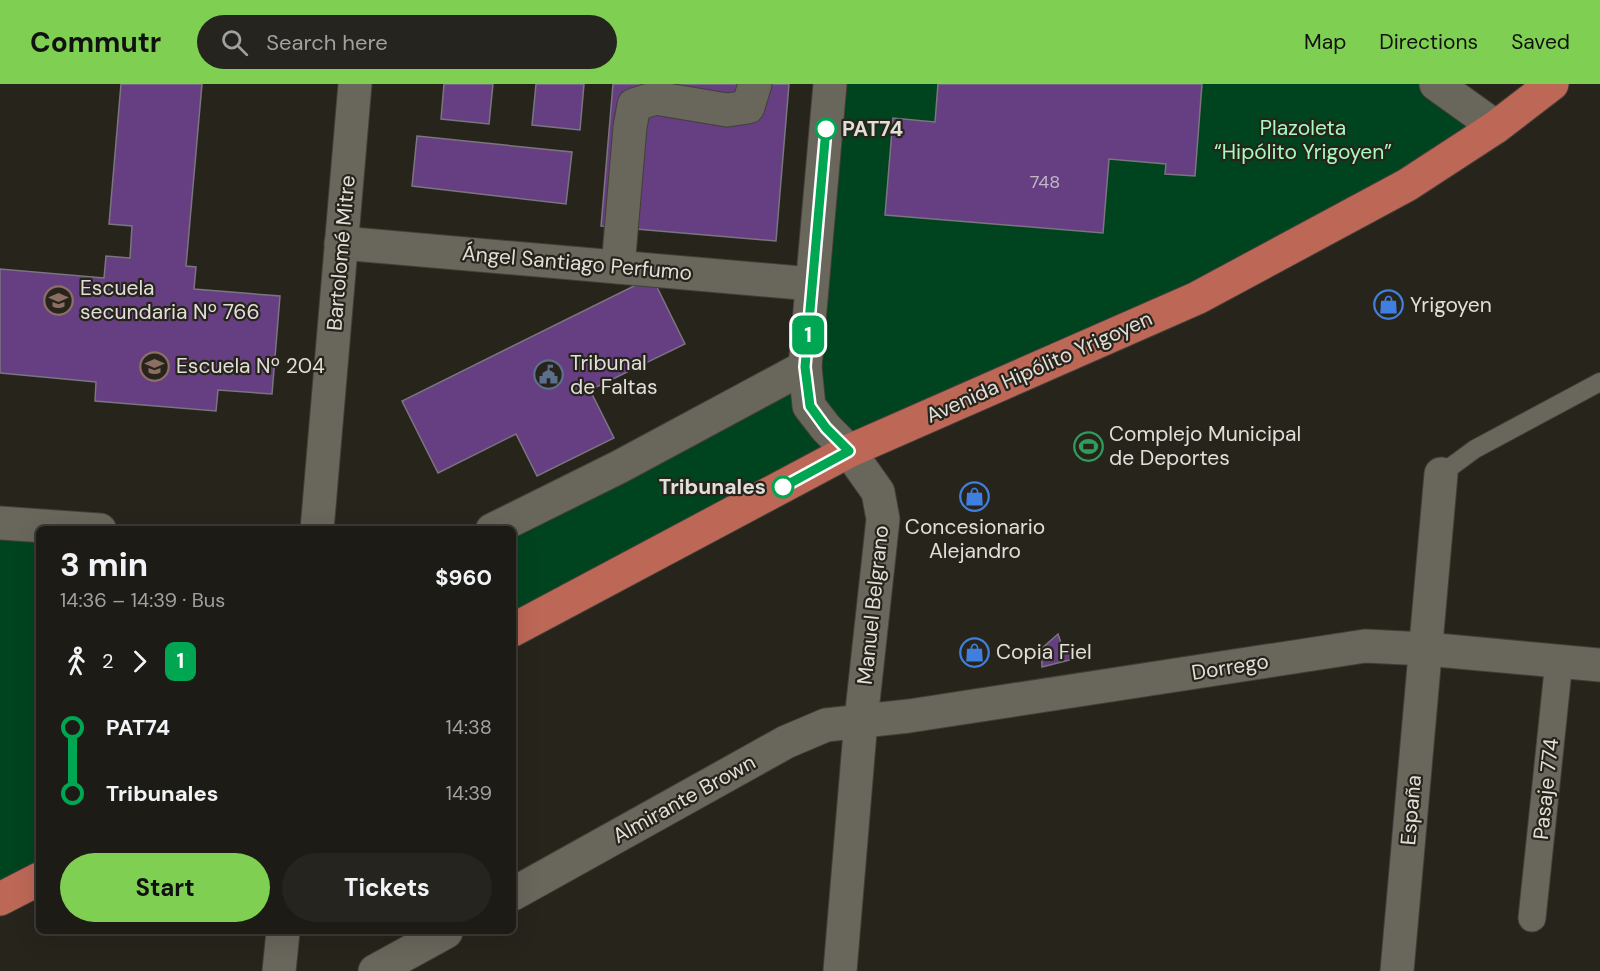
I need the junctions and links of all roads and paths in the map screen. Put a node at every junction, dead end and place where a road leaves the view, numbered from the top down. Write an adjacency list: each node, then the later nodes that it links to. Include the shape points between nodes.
1 (355, 84): 7 (street, Bartolomé Mitre)
2 (755, 84): 8 (street, via 748,107 728,110 655,98 634,105)
3 (830, 84): 9 (street, Manuel Belgrano)
4 (1436, 84): 6 (street)
5 (1552, 84): 6 (highway, Avenida Hipólito Yrigoyen)
6 (1496, 127): 12 (highway, Avenida Hipólito Yrigoyen, via 1407,185 1197,297)
7 (341, 243): 8 (street, Ángel Santiago Perfumo); 16 (street, Bartolomé Mitre)
8 (618, 267): 9 (street, Ángel Santiago Perfumo)
9 (812, 284): 10 (street, Manuel Belgrano)
10 (805, 367): 12 (street, Manuel Belgrano, via 810,406); 17 (street)
11 (1600, 382): 13 (lane, via 1475,449)
12 (849, 451): 18 (highway, Avenida Hipólito Yrigoyen); 22 (street, Manuel Belgrano, via 878,492 883,519)
13 (1441, 474): 19 (street, España)
14 (0, 523): 15 (street)
15 (43, 526)
16 (317, 526)
17 (500, 526)
18 (516, 628)
19 (1426, 649): 20 (street, Dorrego); 22 (street, Dorrego, via 1365,646 909,716); 32 (street, España)
20 (1559, 661): 21 (street, Dorrego); 26 (street, Pasaje 774)
21 (1600, 664)
22 (861, 720): 24 (street, Almirante Brown, via 826,725 786,742); 31 (street, Manuel Belgrano)
23 (36, 881): 25 (highway)
24 (516, 892)
25 (0, 899)
26 (1532, 918)
27 (282, 934): 29 (street)
28 (442, 934): 30 (street)
29 (279, 971)
30 (375, 971)
31 (840, 971)
32 (1397, 971)

